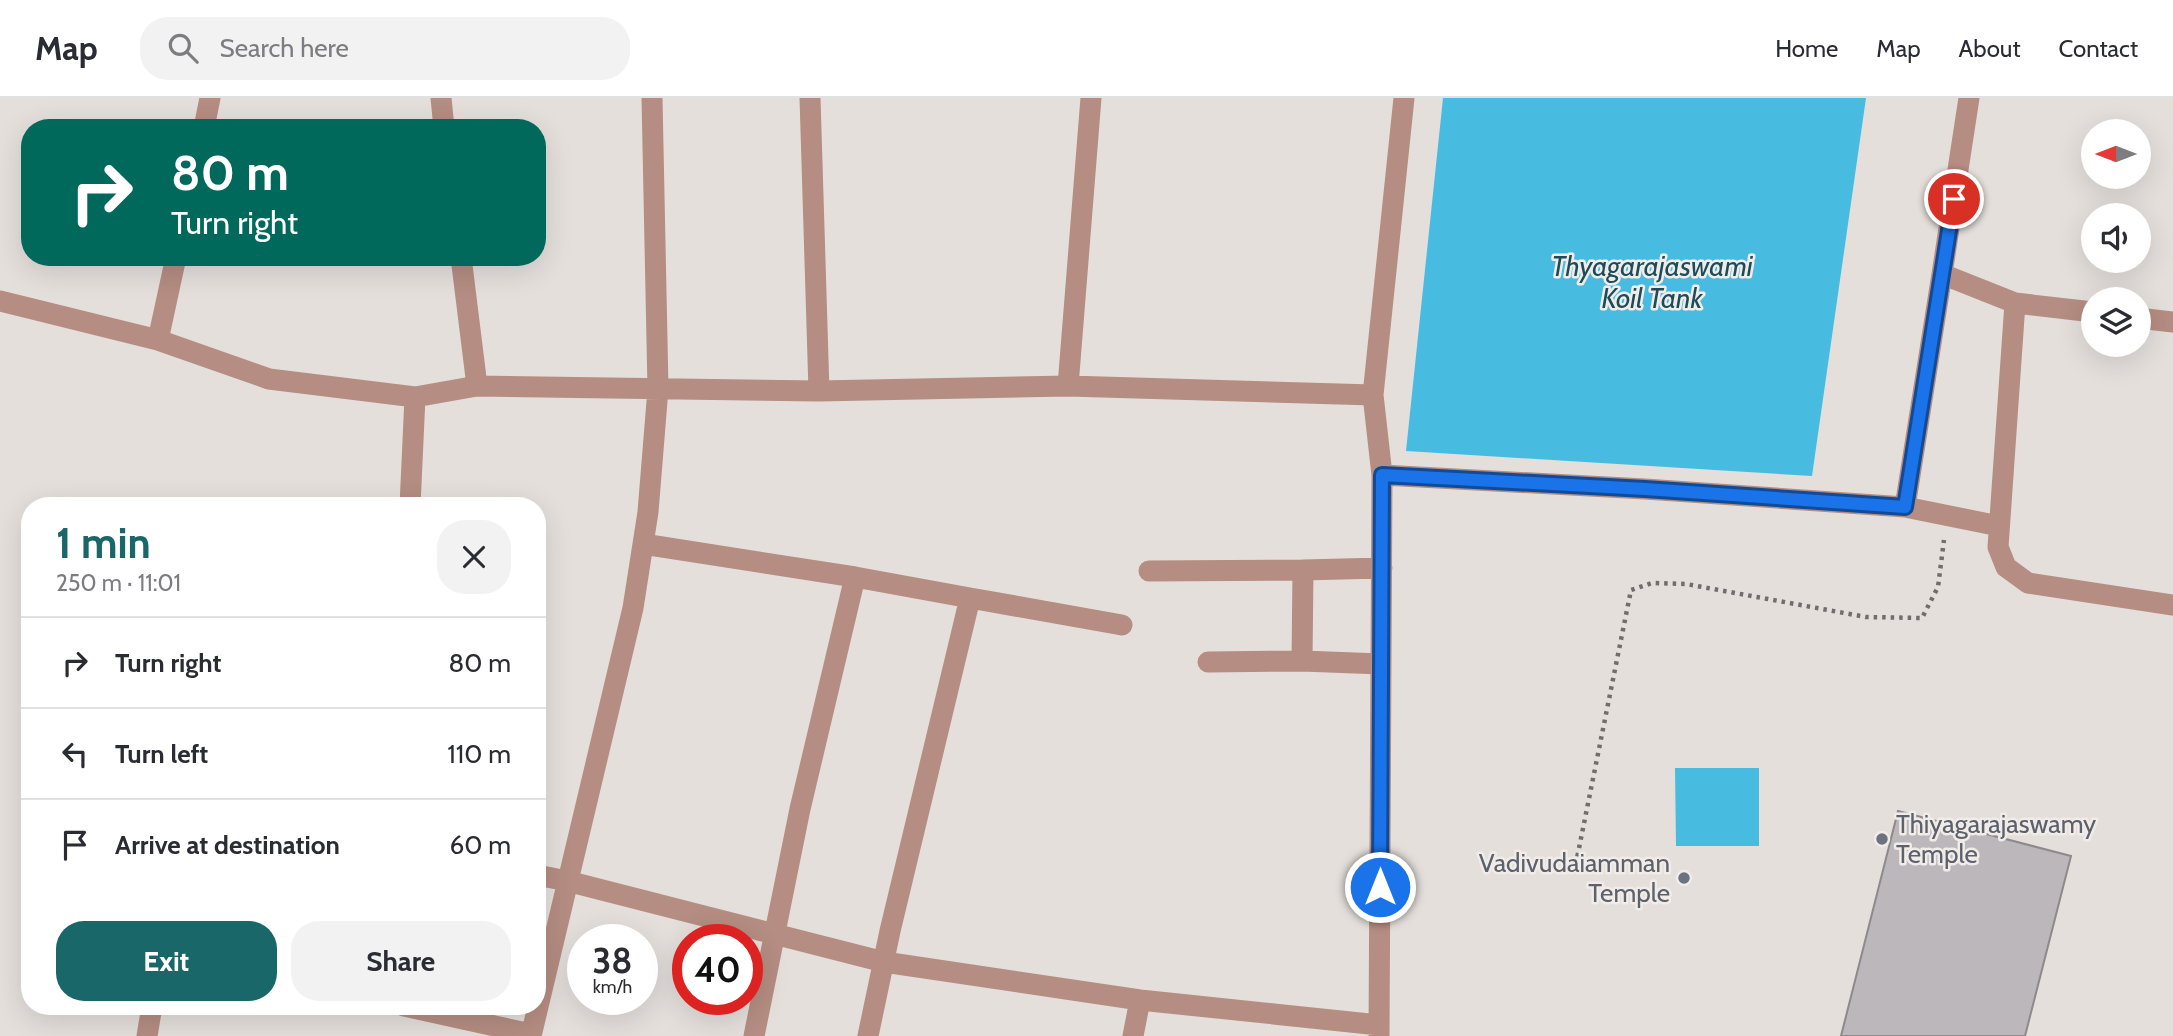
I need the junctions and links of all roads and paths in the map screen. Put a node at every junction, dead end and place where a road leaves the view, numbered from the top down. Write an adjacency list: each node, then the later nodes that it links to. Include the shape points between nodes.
1 (210, 98): 8 (street)
2 (441, 98): 9 (street)
3 (652, 98): 21 (street)
4 (810, 98): 22 (street)
5 (1091, 98): 20 (street)
6 (1404, 98): 23 (street)
7 (1969, 98): 12 (street)
8 (206, 119)
9 (443, 119)
10 (174, 266): 18 (street)
11 (462, 266): 19 (street)
12 (1942, 274): 14 (street); 27 (street)
13 (0, 301): 18 (street)
14 (2015, 303): 15 (street); 29 (street)
15 (2081, 311)
16 (2151, 319): 17 (street)
17 (2173, 322)
18 (158, 340): 24 (street, via 269,379)
19 (477, 386): 21 (street); 24 (street)
20 (1068, 386): 22 (street); 23 (street)
21 (658, 389): 22 (street); 30 (street)
22 (819, 391)
23 (1373, 395): 25 (street)
24 (415, 397): 26 (street)
25 (1382, 475): 27 (street); 31 (street)
26 (410, 497)
27 (1905, 507): 28 (street)
28 (1947, 515): 29 (street); 41 (path, via 1938,587 1922,618 1866,617 1686,584 1652,583 1631,590)
29 (1999, 526): 36 (street, via 1998,547 2006,567 2028,583)
30 (643, 544): 34 (street); 43 (street, via 634,607)
31 (1382, 568): 32 (street); 40 (street)
32 (1303, 570): 33 (street); 38 (street)
33 (1149, 571)
34 (855, 577): 35 (street); 44 (street)
35 (970, 598): 37 (street); 45 (street)
36 (2173, 605)
37 (1122, 625)
38 (1302, 661): 39 (street); 40 (street)
39 (1208, 662)
40 (1381, 664): 51 (street)
41 (1574, 873)
42 (546, 877): 43 (street)
43 (567, 881): 44 (street); 46 (street)
44 (775, 933): 45 (street); 54 (street)
45 (884, 962): 47 (street); 55 (street)
46 (546, 971)
47 (1140, 1000): 51 (street); 56 (street)
48 (150, 1015): 53 (street)
49 (443, 1015): 52 (street)
50 (536, 1015): 52 (street)
51 (1379, 1031)
52 (531, 1035)
53 (147, 1036)
54 (754, 1036)
55 (868, 1036)
56 (1133, 1036)

